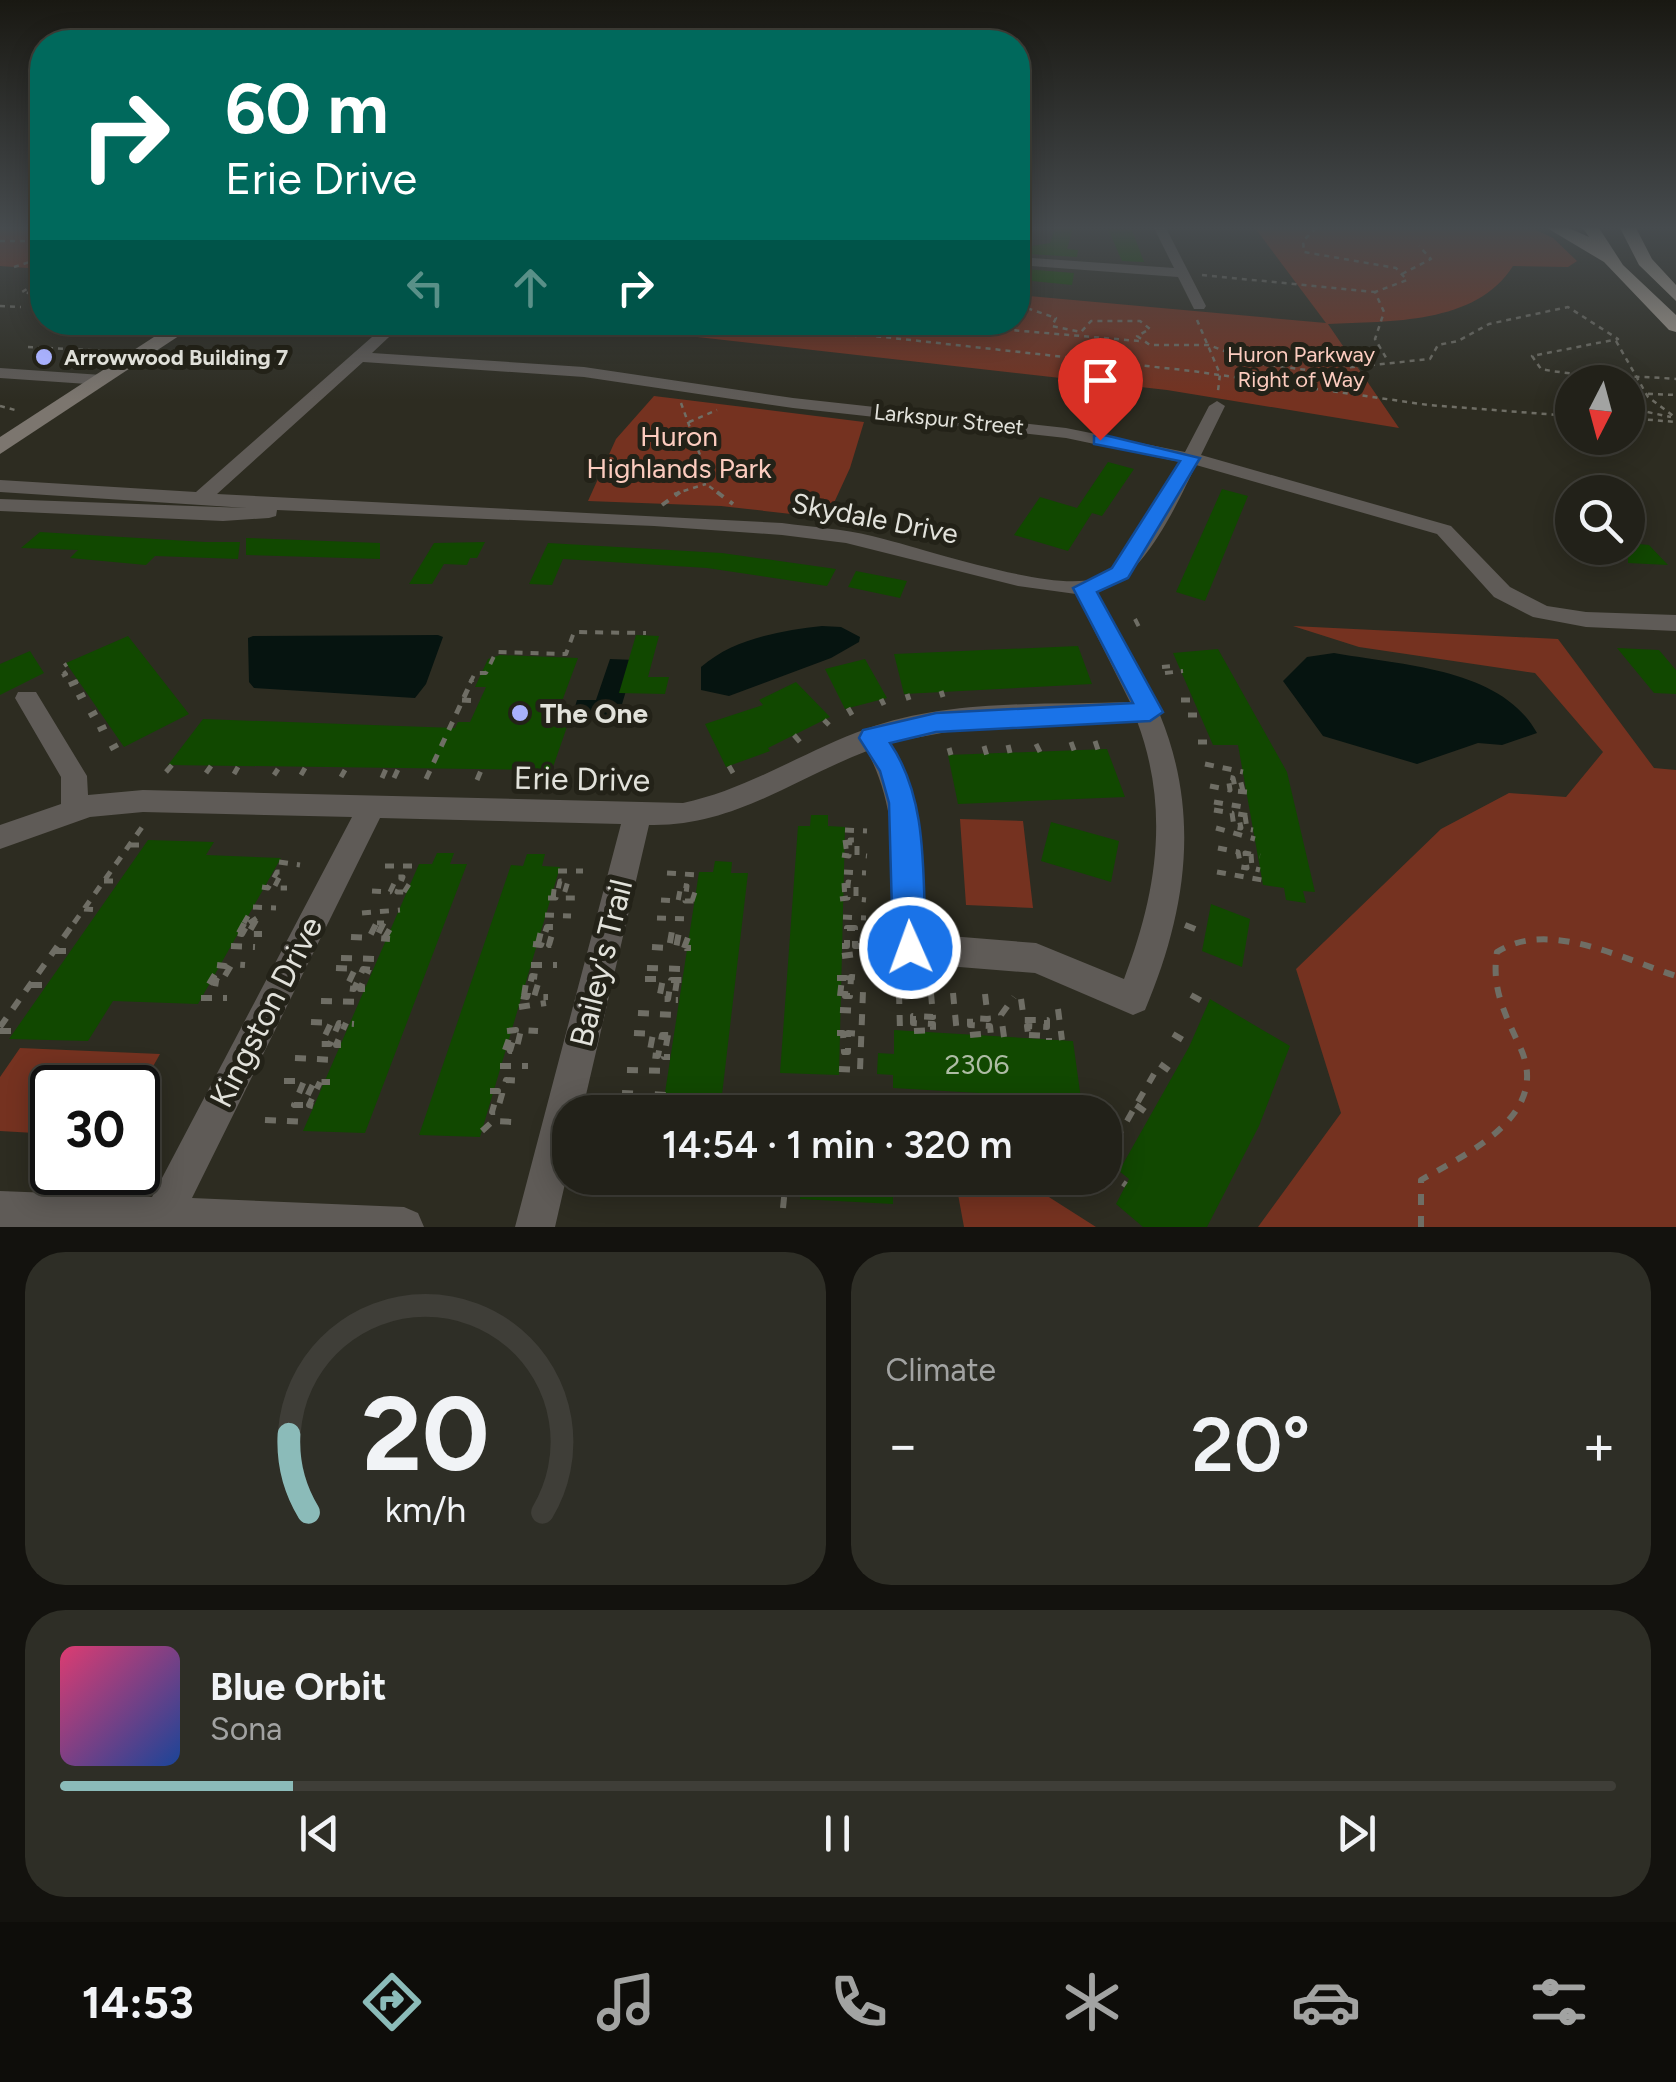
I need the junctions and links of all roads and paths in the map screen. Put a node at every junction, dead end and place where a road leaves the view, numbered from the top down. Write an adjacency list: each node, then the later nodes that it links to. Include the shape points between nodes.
1 (1188, 285): 8 (street)
2 (1325, 285): 6 (path)
3 (1393, 285): 6 (path)
4 (1634, 285): 12 (highway)
5 (1653, 285): 11 (highway)
6 (1375, 292): 25 (path, via 1384,312 1375,339)
7 (0, 306): 9 (path)
8 (1198, 306): 21 (path)
9 (20, 307)
10 (1030, 308): 20 (path, via 1050,314 1056,318 1052,326 1070,332 1081,332 1091,321 1140,321 1150,329 1136,336)
11 (1676, 309)
12 (1676, 326)
13 (1030, 330): 20 (path)
14 (170, 335): 32 (main road)
15 (384, 335): 24 (street)
16 (837, 335): 18 (path)
17 (860, 335): 18 (path)
18 (851, 337): 29 (path)
19 (1616, 340): 25 (path, via 1582,319 1585,312 1539,307 1516,321 1484,325 1458,343 1438,345 1430,359); 26 (path); 28 (path, via 1532,356 1541,369)
20 (1139, 341): 21 (path)
21 (1209, 346): 25 (path, via 1255,363 1314,371); 29 (path)
22 (28, 347): 23 (path)
23 (109, 351)
24 (361, 356): 46 (street, Larkspur Street, via 584,372 793,403 1004,424); 49 (street)
25 (1389, 362)
26 (1629, 365)
27 (0, 373): 32 (street)
28 (1555, 373)
29 (1220, 374): 37 (path); 41 (path, via 1288,388)
30 (1645, 375): 31 (path)
31 (1676, 379)
32 (102, 380): 45 (main road)
33 (1646, 393): 34 (path); 43 (path)
34 (1676, 394)
35 (680, 400): 44 (path)
36 (0, 406): 39 (path)
37 (1217, 406): 46 (street)
38 (719, 408): 44 (path)
39 (16, 410)
40 (1645, 412): 43 (path)
41 (1555, 415)
42 (1645, 418): 43 (path)
43 (1676, 419)
44 (689, 422): 47 (path)
45 (0, 447)
46 (1191, 458): 55 (street, via 1133,555); 57 (street, Larkspur Street, via 1444,530 1503,593 1554,615)
47 (706, 484): 50 (path); 51 (path)
48 (0, 486): 49 (street, Skydale Drive)
49 (204, 496): 53 (street, Skydale Drive); 54 (street)
50 (667, 501)
51 (733, 504)
52 (0, 505): 54 (street, Skydale Drive)
53 (332, 508): 54 (street, Skydale Drive); 55 (street, Skydale Drive, via 742,524 850,537 1036,582)
54 (185, 513)
55 (1094, 585): 75 (street)
56 (1136, 620): 58 (path)
57 (1676, 623)
58 (1139, 627)
59 (646, 634): 69 (path, via 574,632 566,654 496,652)
60 (67, 664): 63 (path)
61 (1172, 666): 62 (path, via 1164,670)
62 (1183, 671)
63 (62, 676)
64 (78, 681): 65 (path)
65 (68, 685)
66 (88, 692): 68 (path)
67 (27, 698): 122 (street, via 74,776)
68 (77, 698)
69 (462, 700): 70 (path); 114 (path)
70 (480, 700)
71 (1181, 700): 72 (path)
72 (1193, 700)
73 (848, 708): 80 (path)
74 (100, 710): 77 (path)
75 (1150, 712): 80 (street, Erie Drive); 80 (street, via 1170,782 1175,844 1165,910 1133,999 1036,958 910,948 903,803 893,769)
76 (1202, 715): 78 (path)
77 (89, 716)
78 (1188, 716)
79 (109, 725): 81 (path)
80 (862, 726): 124 (street, Erie Drive, via 738,803)
81 (98, 730)
82 (794, 735): 84 (path)
83 (1094, 741): 93 (path)
84 (800, 742)
85 (1071, 742): 95 (path)
86 (1198, 742): 87 (path)
87 (1212, 742)
88 (121, 744): 92 (path)
89 (1036, 744): 94 (path)
90 (1008, 745): 96 (path)
91 (984, 746): 97 (path)
92 (110, 749)
93 (1098, 750)
94 (1040, 752)
95 (1075, 752)
96 (1010, 753)
97 (987, 756)
98 (1205, 764): 108 (path)
99 (172, 765): 107 (path)
100 (400, 765): 113 (path)
101 (211, 766): 109 (path)
102 (729, 766): 110 (path)
103 (305, 768): 111 (path)
104 (482, 768): 115 (path)
105 (386, 769): 118 (path)
106 (345, 770): 112 (path)
107 (166, 772)
108 (1243, 772)
109 (206, 773)
110 (733, 773)
111 (301, 775)
112 (341, 777)
113 (394, 778)
114 (426, 778)
115 (477, 780)
116 (1244, 780): 117 (path, via 1246,792 1236,790 1234,778 1228,778 1230,790)
117 (1210, 786)
118 (376, 793): 119 (street, Erie Drive); 124 (street, Erie Drive); 286 (street, Kingston Drive)
119 (160, 801): 122 (street, Erie Drive); 132 (path)
120 (1214, 802): 121 (path)
121 (1249, 808)
122 (75, 810): 129 (street, Erie Drive)
123 (1214, 810): 127 (path, via 1232,814 1234,827 1241,828 1238,814 1248,816 1247,829)
124 (637, 816): 288 (street, Bailey's Trail)
125 (1216, 828): 130 (path)
126 (845, 830): 128 (path)
127 (1253, 830)
128 (867, 831)
129 (0, 836)
130 (1255, 839)
131 (845, 840): 136 (path, via 844,855 850,840 857,840 856,856)
132 (130, 845): 133 (path); 153 (path)
133 (145, 845)
134 (1218, 848): 135 (path, via 1238,852 1241,867 1247,868 1245,853)
135 (1250, 854): 137 (path); 142 (path, via 1252,868)
136 (867, 856)
137 (1260, 856)
138 (279, 862): 139 (path)
139 (300, 865)
140 (385, 866): 141 (path)
141 (418, 866)
142 (1260, 870)
143 (558, 871): 144 (path)
144 (583, 871)
145 (274, 872): 158 (path)
146 (844, 872): 147 (path)
147 (866, 872)
148 (1217, 872): 152 (path)
149 (667, 873): 150 (path)
150 (699, 875)
151 (413, 878): 160 (path, via 407,892 397,892 403,877 390,892)
152 (1262, 880)
153 (104, 881): 154 (path); 167 (path)
154 (120, 881)
155 (555, 882): 161 (path, via 550,898 560,881 568,881 563,898)
156 (844, 882): 162 (path)
157 (697, 886): 163 (path, via 695,902 684,901 687,886 681,886 678,901)
158 (264, 887): 159 (path, via 282,872 274,888)
159 (287, 888)
160 (372, 892)
161 (576, 898)
162 (842, 899): 164 (path, via 848,882 856,882 856,899)
163 (661, 900)
164 (866, 900)
165 (254, 907): 166 (path)
166 (276, 908)
167 (84, 909): 168 (path); 193 (path)
168 (98, 910)
169 (400, 910): 170 (path)
170 (362, 913)
171 (545, 915): 173 (path)
172 (248, 916): 184 (path)
173 (571, 916)
174 (843, 917): 176 (path)
175 (658, 918): 177 (path)
176 (866, 918)
177 (692, 920)
178 (394, 922): 187 (path)
179 (1185, 926): 183 (path)
180 (542, 927): 188 (path, via 535,944 546,927 554,927 549,945)
181 (842, 928): 195 (path, via 844,946 847,928 855,928 855,946 864,950)
182 (690, 932): 192 (path)
183 (1205, 932)
184 (239, 933): 185 (path, via 258,917 248,934)
185 (262, 934)
186 (351, 938): 187 (path, via 369,938 377,922 384,922 376,938)
187 (387, 939)
188 (562, 945)
189 (231, 946): 190 (path)
190 (254, 947)
191 (652, 948): 192 (path, via 669,948 672,932 679,932 676,948)
192 (688, 948)
193 (54, 951): 194 (path); 210 (path)
194 (70, 951)
195 (842, 956)
196 (341, 958): 197 (path)
197 (378, 959)
198 (245, 964): 209 (path, via 232,964 214,984 225,966 219,965)
199 (531, 965): 200 (path)
200 (557, 965)
201 (336, 968): 203 (path, via 355,969 346,988)
202 (647, 968): 204 (path)
203 (371, 969): 212 (path)
204 (684, 969)
205 (527, 976): 226 (path, via 523,996 532,976 540,976 534,997 547,1000)
206 (1676, 976): 289 (path, via 1546,937 1500,947 1492,962 1498,992 1530,1079 1524,1098 1492,1139 1420,1180)
207 (645, 978): 222 (path, via 663,979 660,999 668,999 671,980 680,980)
208 (864, 978): 219 (path, via 851,977 850,996 840,978)
209 (209, 984)
210 (30, 985): 211 (path); 233 (path)
211 (46, 985)
212 (365, 989)
213 (863, 991): 228 (path)
214 (900, 993): 235 (path)
215 (931, 993): 238 (path, via 933,1017 913,1016 913,1023 933,1024)
216 (953, 993): 241 (path)
217 (986, 994): 244 (path, via 988,1018 970,1018 970,1025 990,1026)
218 (1190, 995): 225 (path)
219 (840, 996)
220 (202, 998): 221 (path)
221 (227, 998)
222 (678, 1000)
223 (321, 1001): 224 (path)
224 (360, 1002)
225 (1207, 1004)
226 (518, 1007)
227 (840, 1010): 228 (path)
228 (862, 1010): 240 (path)
229 (1058, 1010): 247 (path)
230 (638, 1014): 231 (path)
231 (676, 1015)
232 (312, 1022): 249 (path, via 331,1023 321,1044 330,1044 340,1023 350,1023 336,1044)
233 (0, 1029): 234 (path)
234 (15, 1030)
235 (900, 1030)
236 (538, 1031): 250 (path, via 521,1030 516,1051 510,1051 516,1030 510,1030)
237 (914, 1031): 238 (path)
238 (933, 1033)
239 (634, 1034): 252 (path, via 653,1034 649,1056 658,1056 662,1035 672,1035 664,1056)
240 (862, 1034): 251 (path, via 848,1033 844,1052 839,1032); 258 (path, via 860,1070)
241 (957, 1034)
242 (1173, 1034): 248 (path)
243 (970, 1035): 244 (path)
244 (991, 1035)
245 (1004, 1037): 246 (path, via 1000,1015 1017,998 1024,1020 1046,1020 1048,1027 1027,1026 1029,1038)
246 (1050, 1040)
247 (1062, 1040)
248 (1188, 1043)
249 (342, 1045)
250 (505, 1050)
251 (840, 1051)
252 (670, 1056)
253 (294, 1058): 254 (path)
254 (335, 1060)
255 (1160, 1064): 262 (path)
256 (500, 1066): 257 (path)
257 (528, 1066)
258 (839, 1069)
259 (627, 1070): 260 (path)
260 (667, 1072)
261 (1154, 1074): 272 (path)
262 (1174, 1074)
263 (284, 1081): 265 (path, via 304,1081 294,1105 303,1105)
264 (524, 1081): 267 (path, via 506,1080 497,1112)
265 (320, 1082): 266 (path); 273 (path)
266 (330, 1082)
267 (493, 1090): 274 (path)
268 (622, 1093): 269 (path)
269 (642, 1095)
270 (658, 1095): 271 (path)
271 (667, 1095)
272 (1136, 1104): 275 (path); 279 (path)
273 (314, 1106)
274 (488, 1112)
275 (1150, 1115)
276 (265, 1120): 277 (path)
277 (307, 1122)
278 (513, 1122): 280 (path, via 493,1121)
279 (1122, 1129)
280 (482, 1130)
281 (1122, 1183): 282 (path)
282 (1126, 1186)
283 (784, 1195): 284 (path)
284 (783, 1208)
285 (0, 1210): 286 (street)
286 (162, 1217): 287 (street)
287 (404, 1227)
288 (535, 1227)
289 (1420, 1227)

